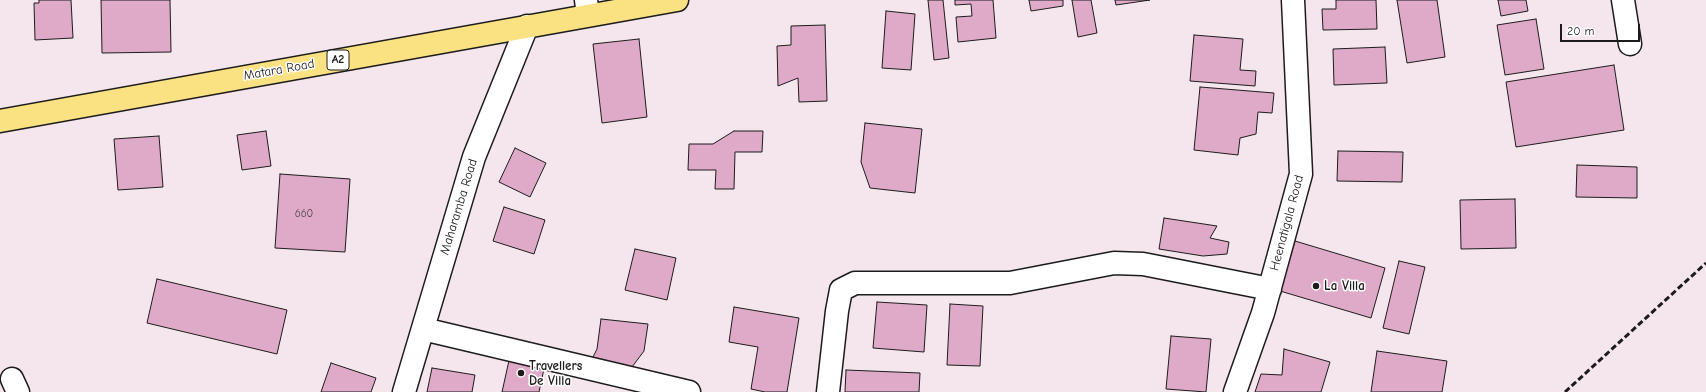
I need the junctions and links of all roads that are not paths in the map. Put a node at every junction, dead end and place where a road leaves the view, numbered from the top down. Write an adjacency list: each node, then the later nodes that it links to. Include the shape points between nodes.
1 (677, 0): 4 (highway, Matara Road / A2)
2 (1293, 0): 8 (street, Heenatigala Road, via 1301,174)
3 (1623, 0): 6 (street)
4 (587, 8): 5 (highway, Matara Road / A2)
5 (527, 26): 7 (highway, Matara Road / A2); 9 (street, Maharamba Road, via 474,157)
6 (1630, 44)
7 (0, 121)
8 (1270, 289): 12 (street, via 1143,264 1114,263 1010,283 854,283 842,290 837,311); 13 (street, Heenatigala Road)
9 (423, 329): 10 (street, Maharamba Road); 11 (street)
10 (404, 392)
11 (689, 392)
12 (828, 392)
13 (1235, 392)

